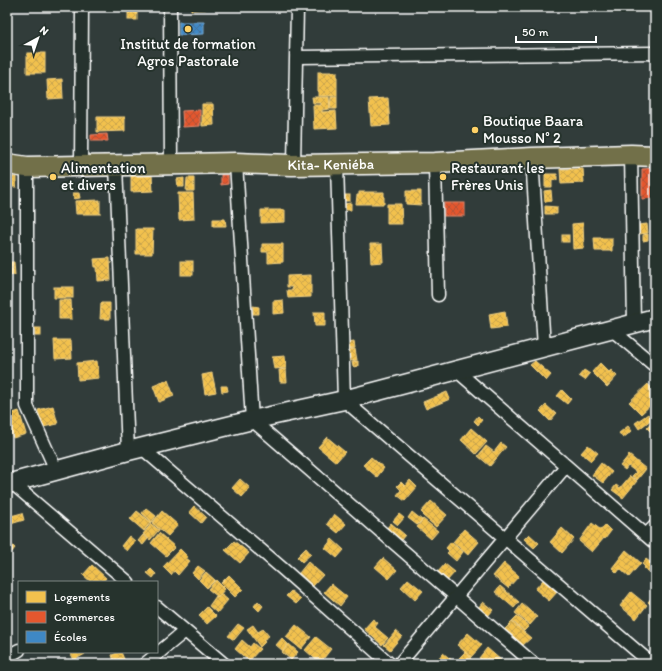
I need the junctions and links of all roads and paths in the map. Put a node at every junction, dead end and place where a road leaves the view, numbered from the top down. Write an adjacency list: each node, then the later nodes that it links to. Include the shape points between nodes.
1 (82, 7): 15 (street)
2 (170, 7): 12 (street)
3 (298, 7): 5 (street)
4 (655, 53): 5 (street)
5 (296, 57): 13 (street)
6 (631, 155): 7 (main road, Kita- Keniéba); 8 (main road, Kita- Keniéba); 20 (street)
7 (655, 156)
8 (532, 158): 10 (main road, Kita- Keniéba); 22 (street)
9 (236, 163): 12 (main road, Kita- Keniéba); 13 (main road, Kita- Keniéba); 26 (street)
10 (435, 163): 14 (main road, Kita- Keniéba); 18 (street)
11 (7, 164): 17 (main road, Kita- Keniéba)
12 (171, 164): 16 (main road, Kita- Keniéba)
13 (294, 164): 14 (main road, Kita- Keniéba)
14 (337, 164): 25 (street)
15 (81, 166): 16 (main road, Kita- Keniéba); 17 (main road, Kita- Keniéba)
16 (116, 166): 27 (street)
17 (27, 167): 29 (street, via 27,406)
18 (438, 295)
19 (655, 318): 20 (street)
20 (634, 323): 21 (street)
21 (611, 329): 22 (street); 23 (street)
22 (544, 347): 24 (street)
23 (655, 366)
24 (456, 370): 25 (street); 28 (street)
25 (344, 400): 26 (street); 32 (street)
26 (252, 420): 27 (street); 35 (street)
27 (135, 449): 29 (street); 42 (street, via 284,570)
28 (566, 466): 32 (street); 33 (street)
29 (56, 470): 30 (street)
30 (9, 483): 34 (street)
31 (655, 526): 33 (street)
32 (505, 538): 35 (street); 45 (street)
33 (651, 539)
34 (127, 581)
35 (456, 596): 43 (street); 44 (street)
36 (158, 608): 37 (street)
37 (185, 631): 40 (street); 41 (street)
38 (18, 651): 39 (street)
39 (7, 658)
40 (145, 664)
41 (224, 664)
42 (390, 664)
43 (399, 664)
44 (534, 664)
45 (652, 664)

